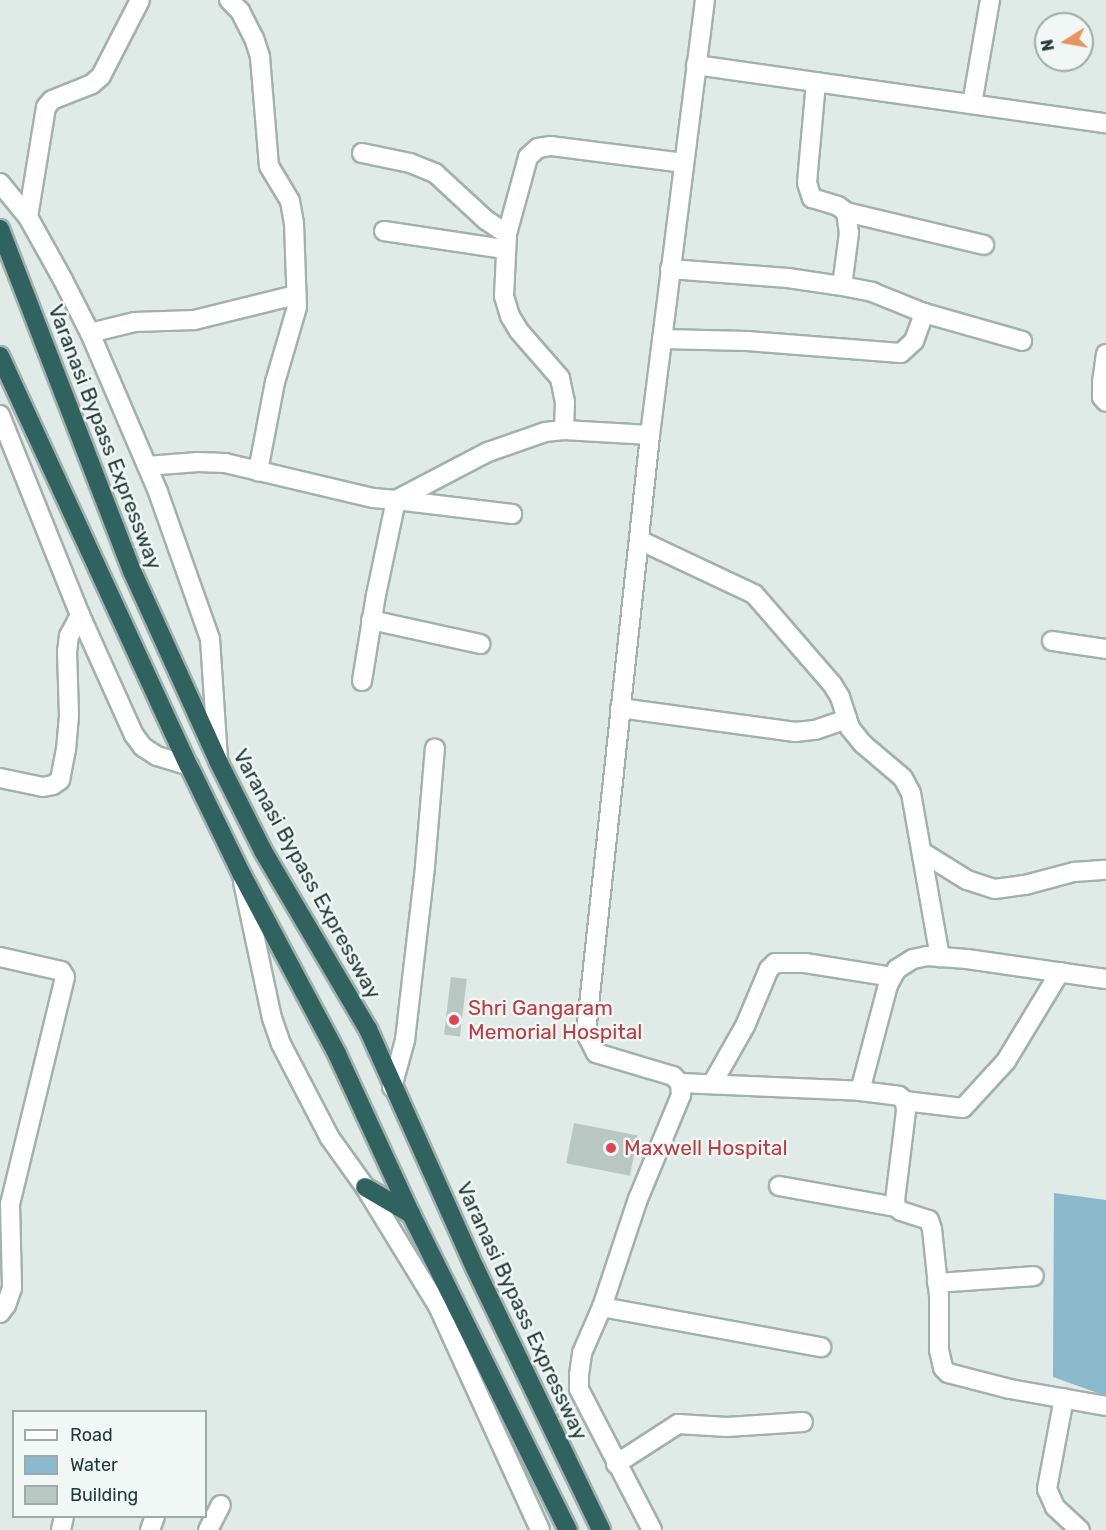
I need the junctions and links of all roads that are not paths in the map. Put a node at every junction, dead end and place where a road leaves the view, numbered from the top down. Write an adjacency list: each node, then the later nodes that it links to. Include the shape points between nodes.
1 (140, 0): 13 (street, via 101,76 92,84 52,100 46,107)
2 (229, 0): 20 (street, via 248,22 260,57 269,166 290,201)
3 (705, 0): 5 (street)
4 (990, 0): 7 (street)
5 (696, 65): 6 (street); 10 (street)
6 (816, 82): 7 (street); 12 (street, via 808,191 812,198)
7 (972, 104): 8 (street)
8 (1106, 123)
9 (362, 153): 16 (street, via 435,173)
10 (683, 163): 16 (street, via 551,146 538,148 524,165); 18 (street)
11 (0, 183): 13 (street)
12 (846, 212): 17 (street); 19 (street, via 849,233)
13 (27, 218): 22 (street)
14 (0, 229): 45 (highway, Varanasi Bypass Expressway, via 132,571)
15 (384, 231): 16 (street)
16 (506, 242): 29 (street, via 507,306 519,331 560,378 565,402)
17 (984, 245)
18 (670, 269): 19 (street); 23 (street)
19 (842, 286): 21 (street, via 893,299)
20 (296, 295): 22 (street, via 194,320 135,322); 32 (street, via 292,330 275,382)
21 (924, 313): 23 (street, via 914,341 901,353); 24 (street)
22 (90, 333): 31 (street)
23 (662, 339): 30 (street)
24 (1022, 341)
25 (1106, 354): 27 (street, via 1102,382)
26 (0, 356): 46 (highway)
27 (1106, 402)
28 (0, 415): 36 (street)
29 (564, 430): 30 (street); 33 (street, via 545,432 489,452)
30 (650, 435): 35 (street)
31 (147, 466): 32 (street, via 225,463); 45 (street, via 210,639)
32 (258, 471): 33 (street)
33 (396, 500): 34 (street); 37 (street)
34 (512, 514)
35 (639, 540): 42 (street); 43 (street, via 754,594 832,684)
36 (80, 615): 46 (street, via 134,735 157,756); 47 (street, via 69,636 67,652 69,715 60,780 43,787)
37 (371, 621): 39 (street); 41 (street)
38 (1052, 641): 40 (street)
39 (480, 644)
40 (1106, 649)
41 (362, 681)
42 (620, 708): 43 (street, via 795,732); 56 (street, via 586,1033 596,1053 673,1076)
43 (847, 719): 48 (street, via 863,744 903,778 911,793)
44 (435, 748): 58 (street, via 405,1040)
45 (218, 761): 58 (highway, Varanasi Bypass Expressway, via 263,851 368,1029)
46 (189, 766): 50 (highway)
47 (0, 778)
48 (922, 852): 49 (street, via 967,880 996,889 1074,872); 52 (street)
49 (1106, 870)
50 (242, 875): 62 (street, via 281,1044 330,1138); 64 (highway, via 338,1054)
51 (0, 957): 68 (street, via 61,971 65,977 10,1204 12,1288)
52 (940, 957): 53 (street); 54 (street, via 913,959)
53 (1060, 972): 55 (street); 60 (street, via 1006,1061 963,1108)
54 (892, 977): 57 (street, via 805,963 775,963); 59 (street)
55 (1106, 979)
56 (680, 1083): 57 (street); 67 (street, via 681,1095 638,1199)
57 (712, 1084): 59 (street)
58 (392, 1087): 78 (highway, Varanasi Bypass Expressway)
59 (860, 1091): 60 (street, via 899,1096)
60 (905, 1101): 63 (street)
61 (780, 1186): 63 (street)
62 (365, 1187): 64 (highway); 76 (street, via 438,1306)
63 (896, 1207): 66 (street, via 929,1220)
64 (411, 1214): 77 (highway)
65 (1034, 1276): 66 (street)
66 (938, 1283): 70 (street, via 939,1356 948,1373)
67 (602, 1307): 69 (street); 73 (street, via 582,1353 579,1389)
68 (0, 1313)
69 (821, 1347)
70 (1064, 1398): 71 (street); 80 (street, via 1047,1489 1055,1507)
71 (1106, 1406)
72 (803, 1422): 73 (street, via 727,1427 678,1424)
73 (616, 1464): 79 (street)
74 (222, 1505): 75 (street)
75 (208, 1530)
76 (540, 1530)
77 (568, 1530)
78 (601, 1530)
79 (652, 1530)
80 (1080, 1530)

